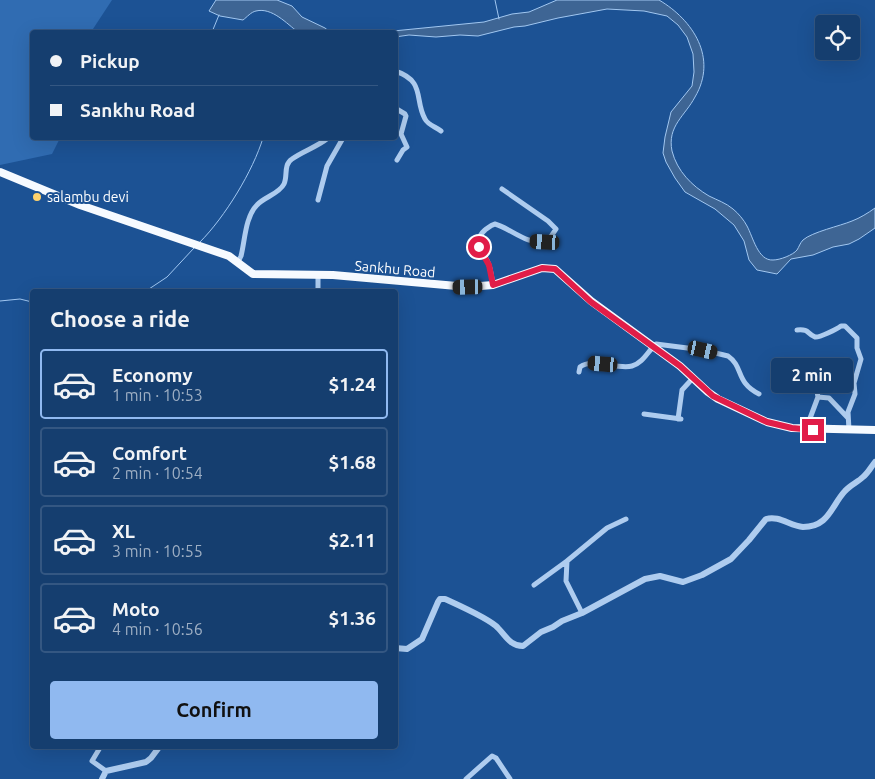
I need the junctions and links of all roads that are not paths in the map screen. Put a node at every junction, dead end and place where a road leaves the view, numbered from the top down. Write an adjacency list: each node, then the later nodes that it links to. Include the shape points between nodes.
1 (398, 72): 3 (street, via 415,84 424,118)
2 (398, 110): 6 (street, via 406,114 401,134 407,147)
3 (441, 130)
4 (325, 140): 10 (street, via 291,159 284,183 255,206)
5 (342, 140): 9 (street, via 327,166)
6 (397, 160)
7 (0, 172): 10 (main road, Sankhu Road, via 80,205 229,256)
8 (502, 189): 12 (street, via 556,229 545,242 533,241 495,224 482,233 479,247 489,265)
9 (318, 200)
10 (238, 262): 11 (main road, Sankhu Road, via 253,274)
11 (318, 275): 12 (main road, Sankhu Road, via 457,287); 13 (street)
12 (493, 285): 15 (main road, Sankhu Road, via 542,268 555,269 591,302)
13 (318, 289)
14 (797, 330): 22 (street, via 820,337 845,326 857,338 861,359)
15 (653, 347): 17 (street, via 633,366 590,363 580,367); 18 (main road, Sankhu Road); 19 (street, via 656,344 669,345 728,356 734,361 744,384)
16 (813, 370): 20 (street)
17 (579, 372)
18 (693, 378): 21 (street, via 681,394 680,419); 23 (main road, Sankhu Road, via 718,399 767,422)
19 (759, 394)
20 (818, 397): 22 (street, via 829,398); 23 (street, via 809,421)
21 (644, 414)
22 (848, 418): 24 (street)
23 (802, 429): 24 (main road, Sankhu Road)
24 (849, 430): 25 (main road, Sankhu Road)
25 (875, 430)
26 (875, 462): 30 (street, via 866,475 845,490 820,523 795,526 774,518 766,519 731,559 702,575 683,582 660,576 644,579)
27 (626, 519): 28 (street, via 607,528)
28 (567, 561): 29 (street); 30 (street, via 566,580)
29 (534, 585)
30 (582, 613): 31 (street, via 541,632 520,647 495,626 440,599 422,639 407,649)
31 (398, 648)
32 (99, 749): 34 (street, via 92,761)
33 (158, 749): 34 (street, via 146,762)
34 (106, 771): 35 (street)
35 (102, 779)
36 (466, 779): 37 (street, via 492,756)
37 (510, 779)

